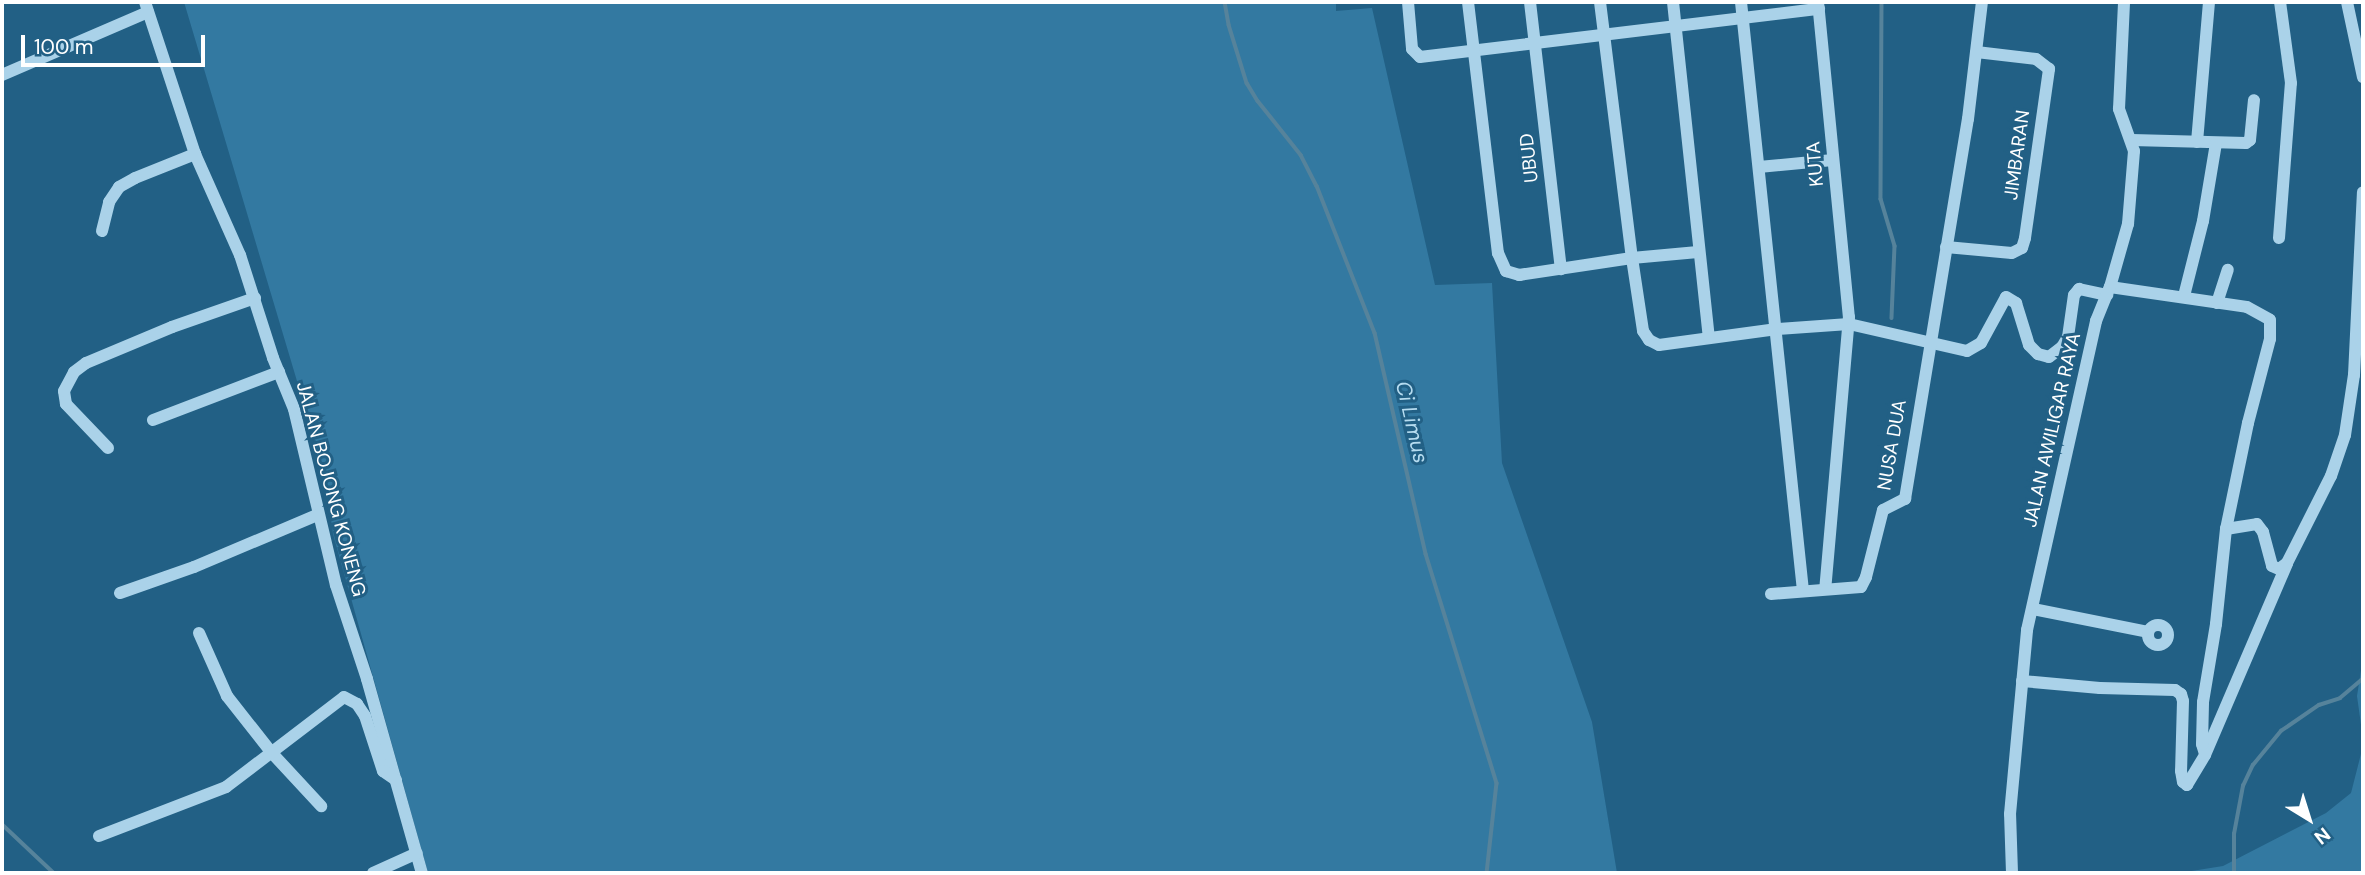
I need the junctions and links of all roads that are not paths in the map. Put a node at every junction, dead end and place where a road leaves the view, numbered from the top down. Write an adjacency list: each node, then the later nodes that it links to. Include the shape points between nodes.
1 (1408, 2): 18 (street, via 1416,54)
2 (1468, 2): 18 (street)
3 (1530, 2): 17 (street, UBUD)
4 (1600, 2): 16 (street)
5 (1673, 2): 15 (street)
6 (1741, 2): 14 (street)
7 (1982, 2): 19 (street)
8 (2124, 2): 23 (street, JALAN AWILIGAR RAYA, via 2119,109)
9 (2209, 2): 24 (street)
10 (2280, 2): 31 (street, via 2291,83)
11 (2347, 2): 21 (street)
12 (1819, 6): 14 (street); 27 (street, KUTA)
13 (147, 7): 20 (street); 26 (street, JALAN BOJONG KONENG)
14 (1743, 17): 15 (street); 28 (street)
15 (1676, 26): 16 (street); 33 (street)
16 (1604, 34): 17 (street); 34 (street)
17 (1536, 44): 18 (street); 35 (street, UBUD)
18 (1474, 52): 35 (street, via 1498,253 1506,271 1519,275)
19 (1976, 52): 32 (street); 32 (street, JIMBARAN, via 2036,59 2049,69 2025,238 2022,248 2012,253)
20 (2, 75)
21 (2363, 77)
22 (2255, 100): 25 (street, via 2248,142)
23 (2132, 140): 24 (street); 37 (street, JALAN AWILIGAR RAYA, via 2134,172 2128,224)
24 (2197, 142): 25 (street)
25 (2216, 143): 38 (street)
26 (195, 154): 30 (street, via 119,187 109,202); 39 (street, JALAN BOJONG KONENG)
27 (1833, 160): 28 (street); 41 (street, KUTA)
28 (1759, 167): 42 (street)
29 (2363, 192): 50 (street, via 2354,375 2340,454)
30 (102, 231)
31 (2279, 238)
32 (1946, 247): 44 (street)
33 (1698, 252): 34 (street); 43 (street)
34 (1632, 258): 35 (street); 43 (street, via 1643,331 1649,340 1659,345)
35 (1561, 269)
36 (2228, 270): 40 (street)
37 (2109, 291): 38 (street); 44 (street, via 2079,289 2074,295 2068,337 2049,357 2029,345 2012,298 2006,297 1981,343 1973,349 1960,351); 55 (street, JALAN AWILIGAR RAYA, via 2092,334)
38 (2184, 296): 40 (street)
39 (254, 298): 45 (street, JALAN BOJONG KONENG); 47 (street, via 172,327 74,372 64,391 66,404)
40 (2217, 303): 49 (street, via 2255,310 2266,315 2272,325)
41 (1849, 324): 42 (street); 44 (street); 51 (street)
42 (1777, 329): 43 (street); 52 (street)
43 (1709, 338)
44 (1929, 343): 51 (street, NUSA DUA, via 1905,499 1882,510 1861,587)
45 (279, 372): 46 (street); 48 (street, JALAN BOJONG KONENG, via 294,409)
46 (153, 420)
47 (108, 448)
48 (317, 515): 53 (street); 61 (street, JALAN BOJONG KONENG)
49 (2226, 530): 50 (street, via 2257,524 2272,566 2277,569); 60 (street, via 2203,702)
50 (2287, 563): 60 (street)
51 (1825, 589): 52 (street, NUSA DUA)
52 (1803, 591): 54 (street, NUSA DUA)
53 (120, 593)
54 (1771, 594)
55 (2033, 609): 56 (street); 58 (street, JALAN AWILIGAR RAYA)
56 (2148, 632)
57 (199, 634): 59 (street, via 227,696)
58 (2022, 681): 60 (street, via 2175,690 2183,701 2181,771 2187,785); 67 (street, JALAN AWILIGAR RAYA, via 2010,814)
59 (271, 752): 61 (street, via 344,696 365,716 383,771); 62 (street); 63 (street, via 226,787)
60 (2205, 755)
61 (396, 780): 64 (street, JALAN BOJONG KONENG)
62 (321, 806)
63 (99, 836)
64 (417, 853): 65 (street); 66 (street, JALAN BOJONG KONENG)
65 (373, 873)
66 (422, 873)
67 (2012, 873)

